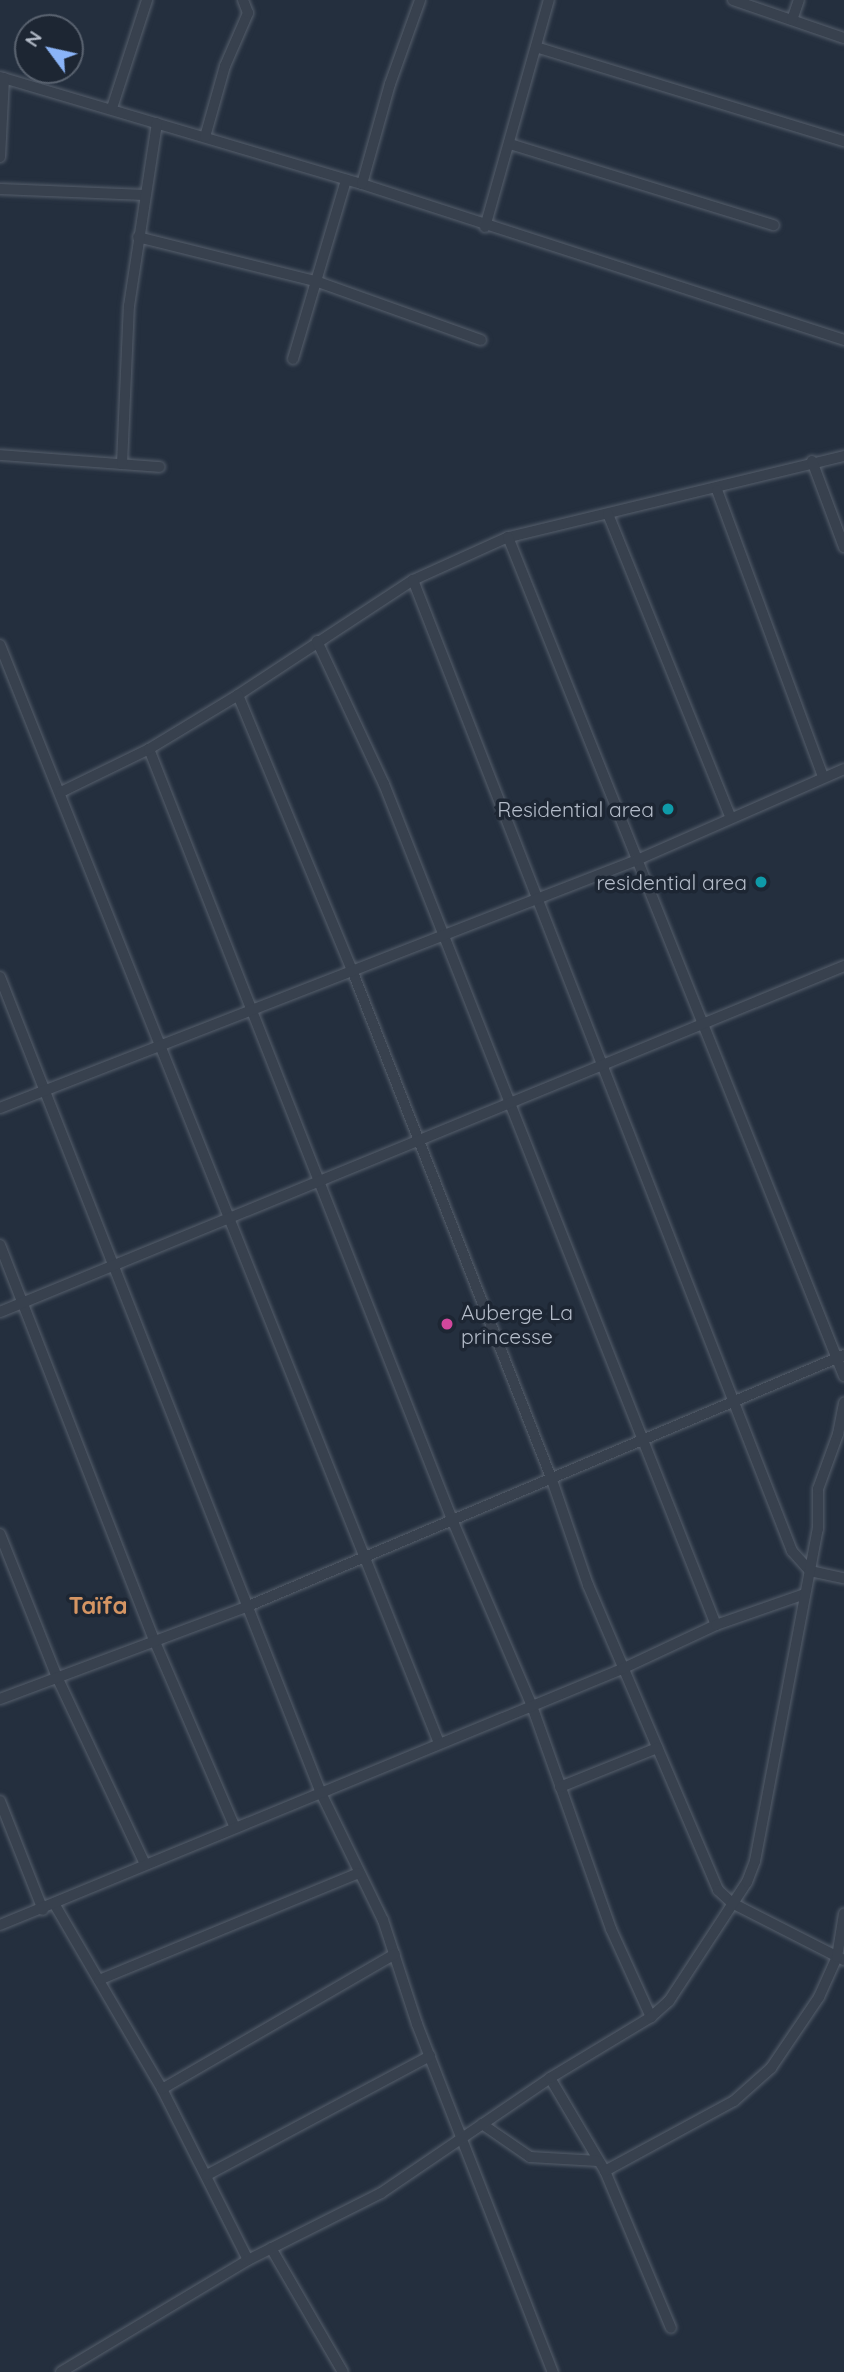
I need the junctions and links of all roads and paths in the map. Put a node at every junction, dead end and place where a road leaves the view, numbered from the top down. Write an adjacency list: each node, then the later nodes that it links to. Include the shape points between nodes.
1 (147, 0): 11 (street)
2 (243, 0): 13 (street, via 248,13 225,66)
3 (420, 0): 18 (street)
4 (550, 0): 9 (street)
5 (733, 0): 7 (street)
6 (799, 0): 7 (street)
7 (792, 20): 8 (street)
8 (844, 37)
9 (539, 48): 14 (street); 15 (street)
10 (2, 78): 11 (street); 16 (street)
11 (111, 108): 12 (street)
12 (158, 123): 13 (street); 20 (street)
13 (205, 137): 17 (street)
14 (844, 141)
15 (509, 144): 21 (street); 22 (street)
16 (0, 157)
17 (346, 180): 18 (street); 24 (street)
18 (362, 184): 22 (street)
19 (0, 188): 20 (street)
20 (145, 195): 23 (street)
21 (774, 225)
22 (485, 227): 26 (street)
23 (138, 237): 24 (street); 31 (street, via 129,306)
24 (318, 282): 25 (street); 27 (street)
25 (481, 340)
26 (844, 340)
27 (293, 359)
28 (0, 454): 31 (street)
29 (844, 456): 30 (street)
30 (812, 461): 33 (street); 36 (street)
31 (122, 464): 32 (street)
32 (160, 467)
33 (717, 490): 34 (street); 43 (street)
34 (608, 513): 35 (street); 45 (street)
35 (508, 537): 37 (street); 46 (street)
36 (844, 547)
37 (413, 580): 38 (street); 47 (street)
38 (317, 641): 40 (street); 48 (street, via 352,709)
39 (0, 645): 44 (street)
40 (237, 695): 41 (street); 50 (street)
41 (149, 749): 44 (street); 52 (street)
42 (844, 769): 43 (street)
43 (823, 776): 45 (street)
44 (61, 792): 54 (street)
45 (730, 816): 46 (street)
46 (637, 860): 47 (street); 53 (street)
47 (538, 895): 48 (street); 55 (street)
48 (444, 933): 50 (street); 57 (street)
49 (844, 966): 53 (street)
50 (352, 970): 52 (street); 59 (street)
51 (0, 977): 56 (street)
52 (254, 1010): 54 (street); 60 (street)
53 (705, 1025): 55 (street); 66 (street)
54 (162, 1046): 56 (street); 61 (street)
55 (603, 1064): 57 (street); 68 (street)
56 (44, 1088): 58 (street); 63 (street)
57 (510, 1102): 59 (street); 70 (street)
58 (0, 1108)
59 (416, 1142): 60 (street); 71 (street)
60 (322, 1180): 61 (street); 72 (street)
61 (231, 1220): 63 (street); 74 (street)
62 (0, 1245): 64 (street)
63 (111, 1267): 64 (street); 78 (street)
64 (20, 1303): 65 (street); 80 (street)
65 (0, 1312)
66 (840, 1357): 67 (street); 68 (street)
67 (844, 1376)
68 (734, 1402): 70 (street); 75 (street, via 792,1551)
69 (844, 1403): 75 (street, via 818,1489 818,1529)
70 (642, 1440): 71 (street); 79 (street)
71 (552, 1480): 72 (street); 81 (street)
72 (451, 1517): 74 (street); 84 (street)
73 (0, 1534): 82 (street)
74 (365, 1556): 78 (street); 85 (street)
75 (810, 1571): 76 (street); 77 (street)
76 (844, 1578)
77 (806, 1594): 79 (street); 93 (street, via 755,1860)
78 (246, 1607): 80 (street); 88 (street)
79 (716, 1625): 81 (street)
80 (155, 1642): 82 (street); 90 (street)
81 (622, 1669): 84 (street); 86 (street)
82 (57, 1676): 83 (street); 91 (street)
83 (0, 1699)
84 (532, 1706): 85 (street); 87 (street)
85 (439, 1743): 88 (street)
86 (657, 1748): 87 (street); 93 (street, via 718,1890)
87 (560, 1787): 101 (street, via 611,1929)
88 (321, 1793): 90 (street); 92 (street)
89 (0, 1801): 95 (street)
90 (235, 1828): 91 (street)
91 (145, 1864): 94 (street)
92 (358, 1873): 98 (street); 100 (street)
93 (732, 1903): 99 (street); 101 (street, via 691,1971)
94 (55, 1905): 95 (street); 100 (street)
95 (43, 1910): 97 (street)
96 (844, 1914): 99 (street)
97 (0, 1925)
98 (395, 1954): 102 (street); 104 (street)
99 (840, 1959): 108 (street, via 797,2036 753,2086 672,2137)
100 (99, 1980): 104 (street)
101 (651, 2017): 103 (street)
102 (430, 2056): 106 (street); 109 (street)
103 (550, 2078): 105 (street); 107 (street)
104 (162, 2089): 109 (street)
105 (482, 2123): 106 (street); 107 (street, via 530,2157)
106 (463, 2136): 110 (street, via 381,2193); 115 (street)
107 (598, 2161): 108 (street)
108 (604, 2171): 112 (street)
109 (207, 2175): 111 (street)
110 (271, 2248): 111 (street); 114 (street)
111 (248, 2260): 113 (street)
112 (671, 2328)
113 (61, 2372)
114 (343, 2372)
115 (553, 2372)

